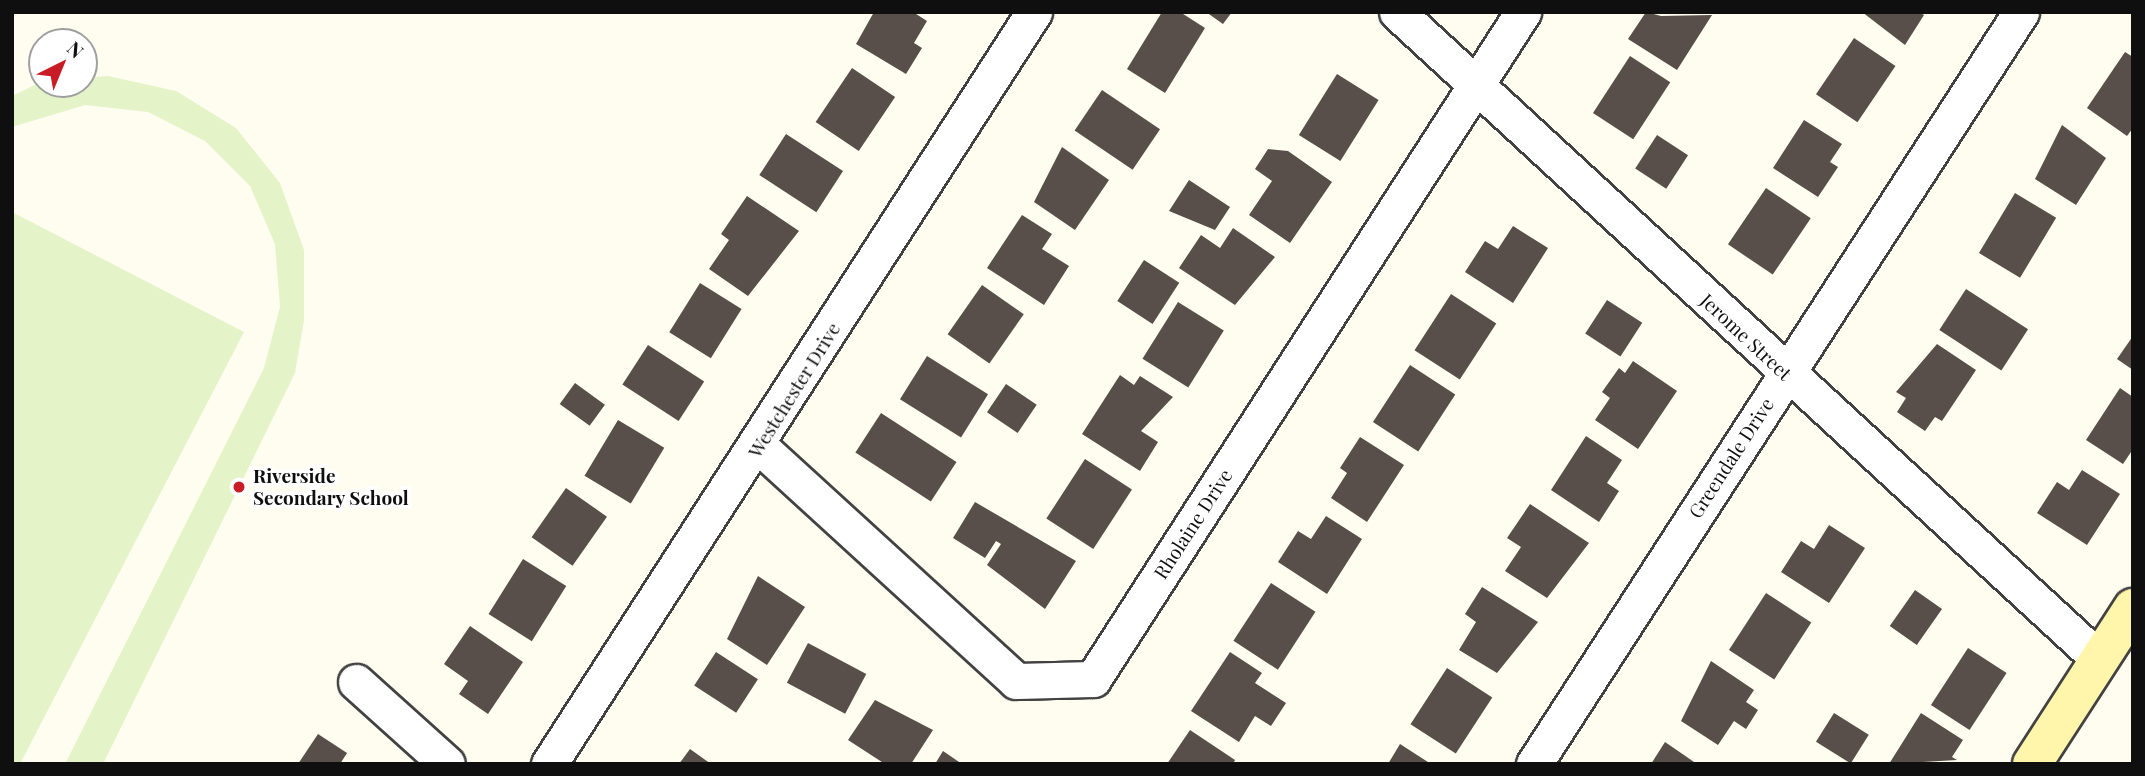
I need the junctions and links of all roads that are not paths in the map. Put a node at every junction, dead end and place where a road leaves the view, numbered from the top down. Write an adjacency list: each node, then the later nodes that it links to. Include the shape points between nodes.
1 (1034, 12): 7 (street, Westchester Drive)
2 (1397, 12): 5 (street, Jerome Street)
3 (1523, 12): 5 (street, Rholaine Drive)
4 (2021, 12): 6 (street, Greendale Drive)
5 (1476, 84): 6 (street, Jerome Street); 7 (street, Rholaine Drive, via 1093,680 1016,681)
6 (1786, 374): 9 (street, Jerome Street); 13 (street, Greendale Drive)
7 (759, 446): 12 (street, Westchester Drive)
8 (2133, 608): 9 (street)
9 (2099, 659): 14 (street)
10 (356, 682): 11 (street)
11 (447, 764)
12 (549, 764)
13 (1534, 764)
14 (2032, 764)

